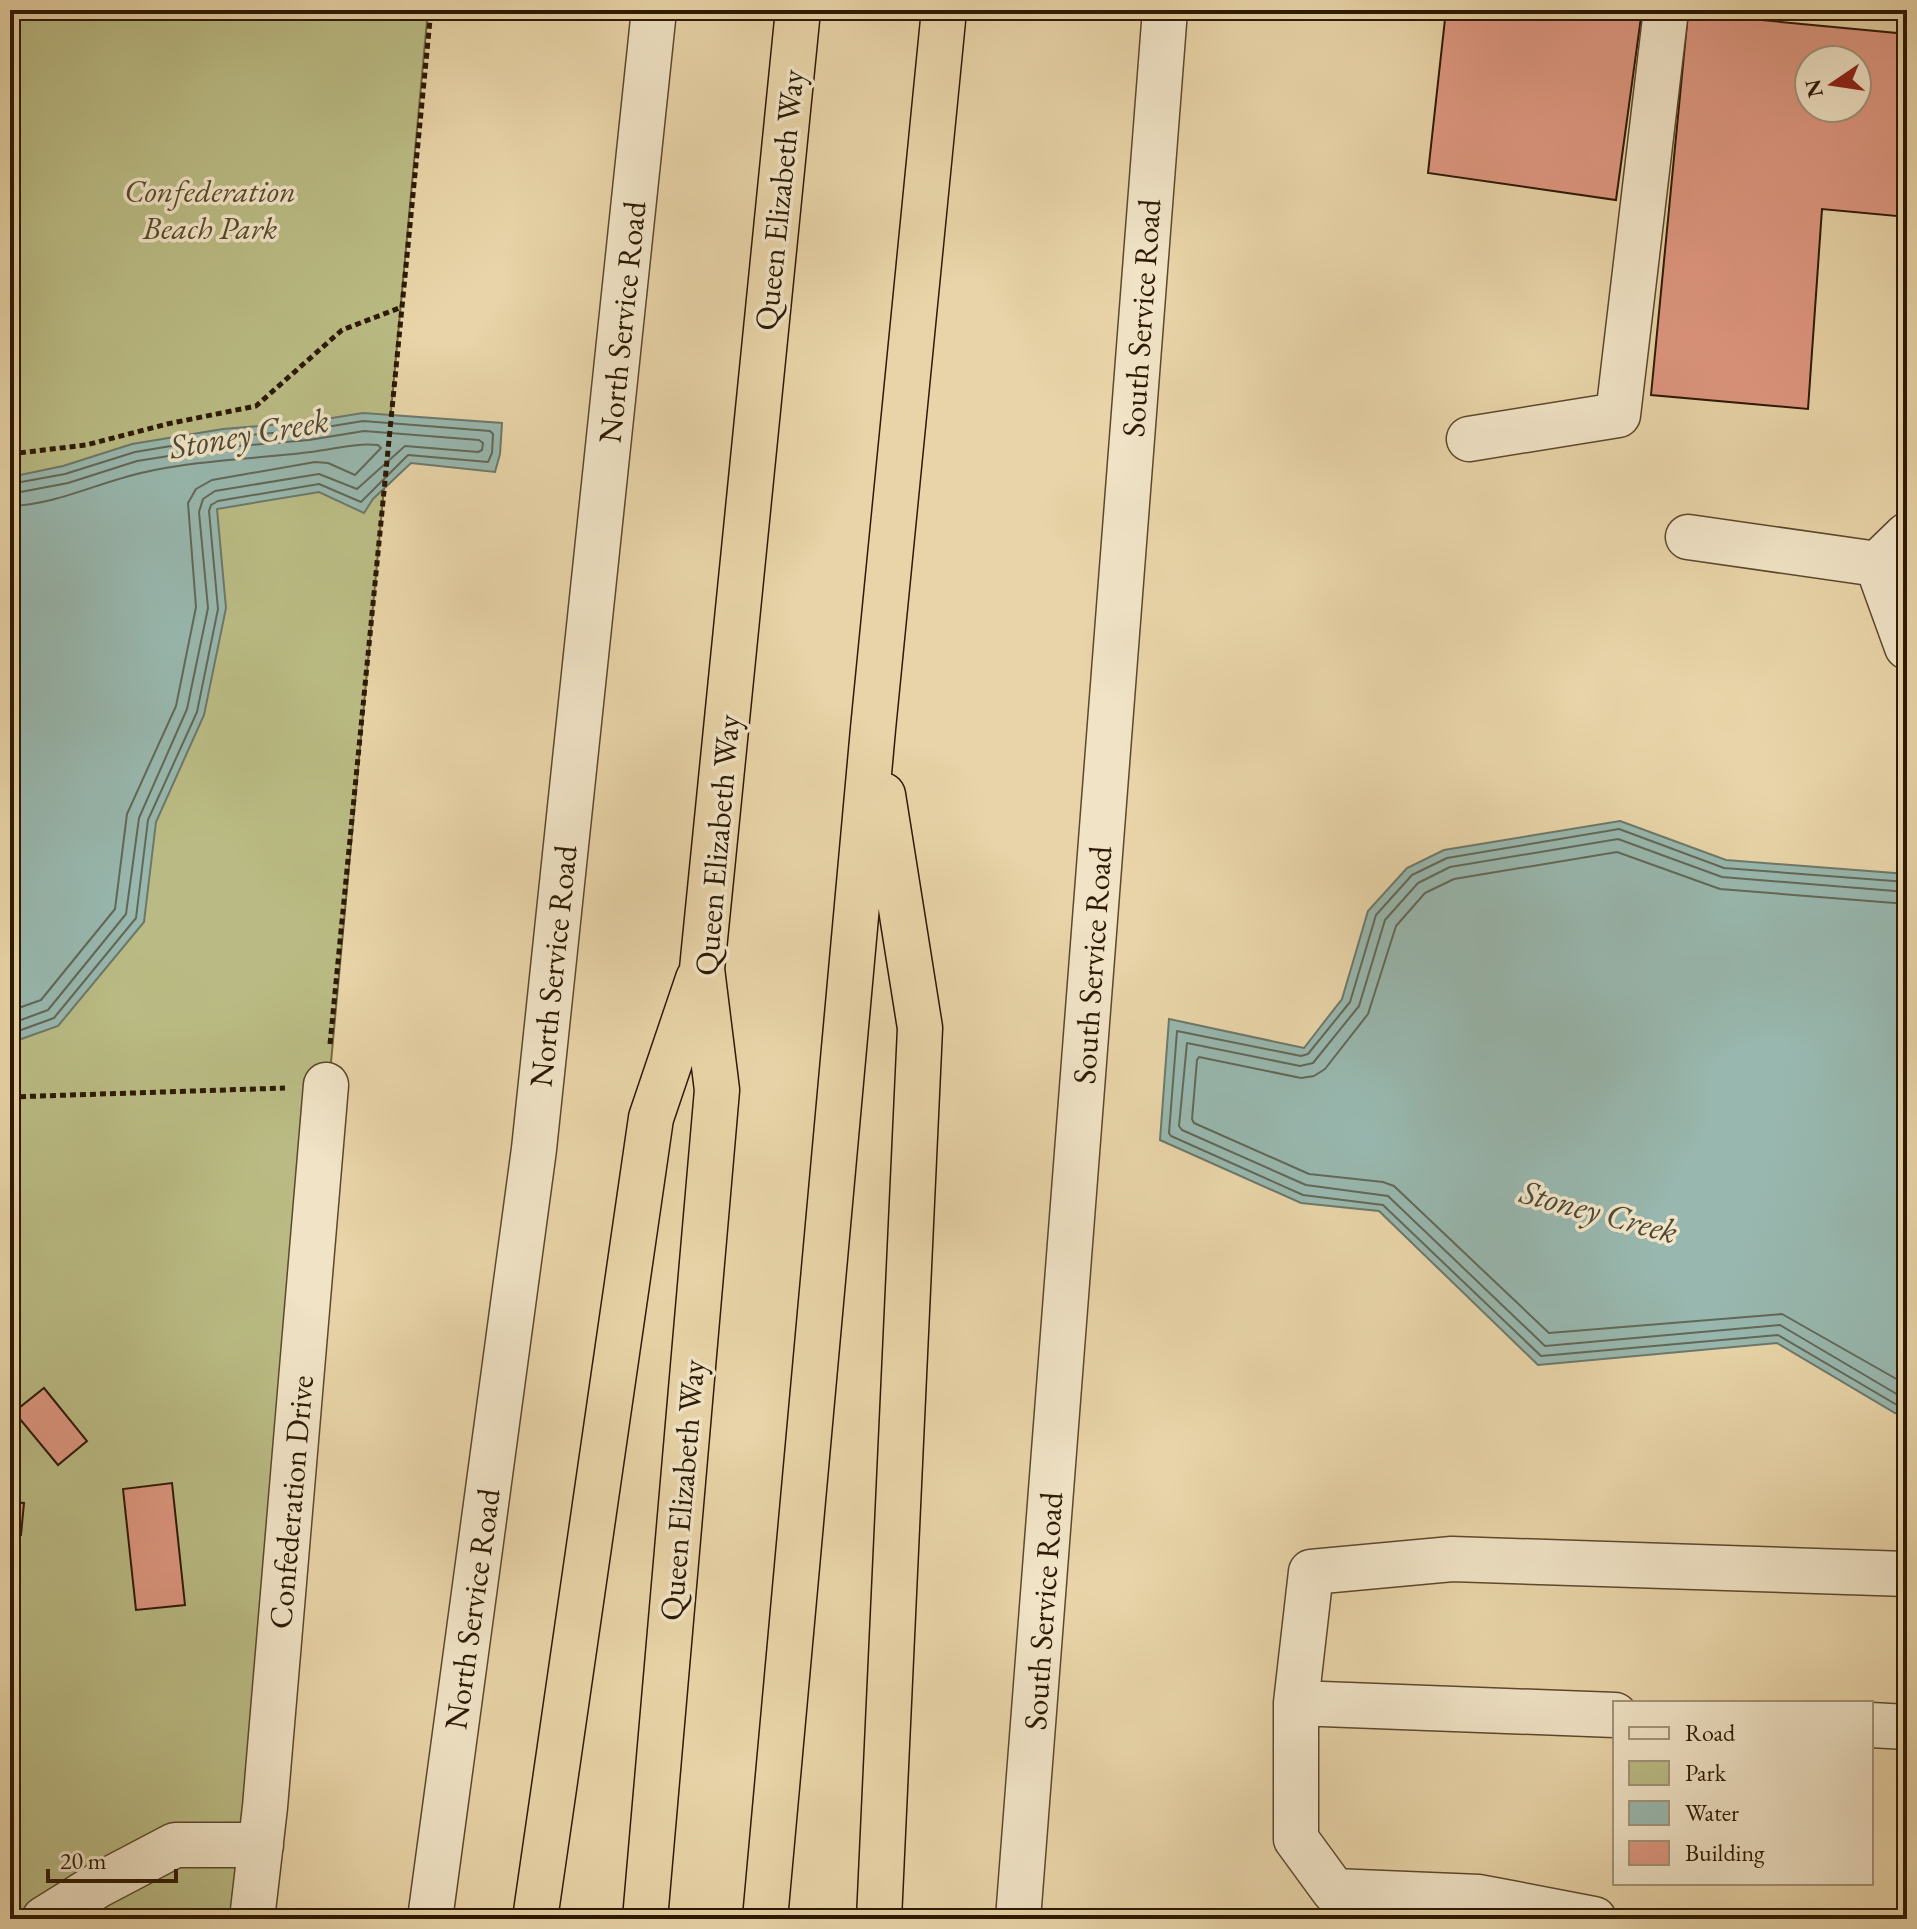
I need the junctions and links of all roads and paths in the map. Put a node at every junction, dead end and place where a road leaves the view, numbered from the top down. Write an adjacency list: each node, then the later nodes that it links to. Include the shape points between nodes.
1 (431, 10): 7 (path)
2 (654, 10): 26 (street, North Service Road, via 534,1149)
3 (798, 10): 14 (highway, Queen Elizabeth Way)
4 (944, 10): 13 (highway)
5 (1165, 10): 31 (street, South Service Road)
6 (1666, 10): 8 (street, via 1618,415)
7 (402, 307): 9 (path, via 342,330 256,406 86,445); 15 (path)
8 (1469, 439)
9 (10, 454)
10 (1688, 537): 11 (street)
11 (1892, 550): 12 (street)
12 (1907, 647)
13 (873, 729): 29 (highway); 30 (highway, via 920,1028)
14 (702, 969): 27 (highway, via 651,1118); 28 (highway, Queen Elizabeth Way, via 717,1090)
15 (326, 1085): 16 (path); 22 (street, Confederation Drive)
16 (10, 1097)
17 (1907, 1574): 18 (street, via 1452,1559 1311,1572)
18 (1296, 1703): 19 (street); 23 (street, via 1296,1839 1334,1891 1479,1897)
19 (1613, 1715)
20 (1873, 1725): 21 (street)
21 (1907, 1727)
22 (261, 1845): 24 (street, via 175,1845); 25 (street, Confederation Drive)
23 (1528, 1913): 32 (street)
24 (44, 1919)
25 (252, 1919)
26 (430, 1919)
27 (535, 1919)
28 (645, 1919)
29 (765, 1919)
30 (879, 1919)
31 (1018, 1919)
32 (1594, 1919)

